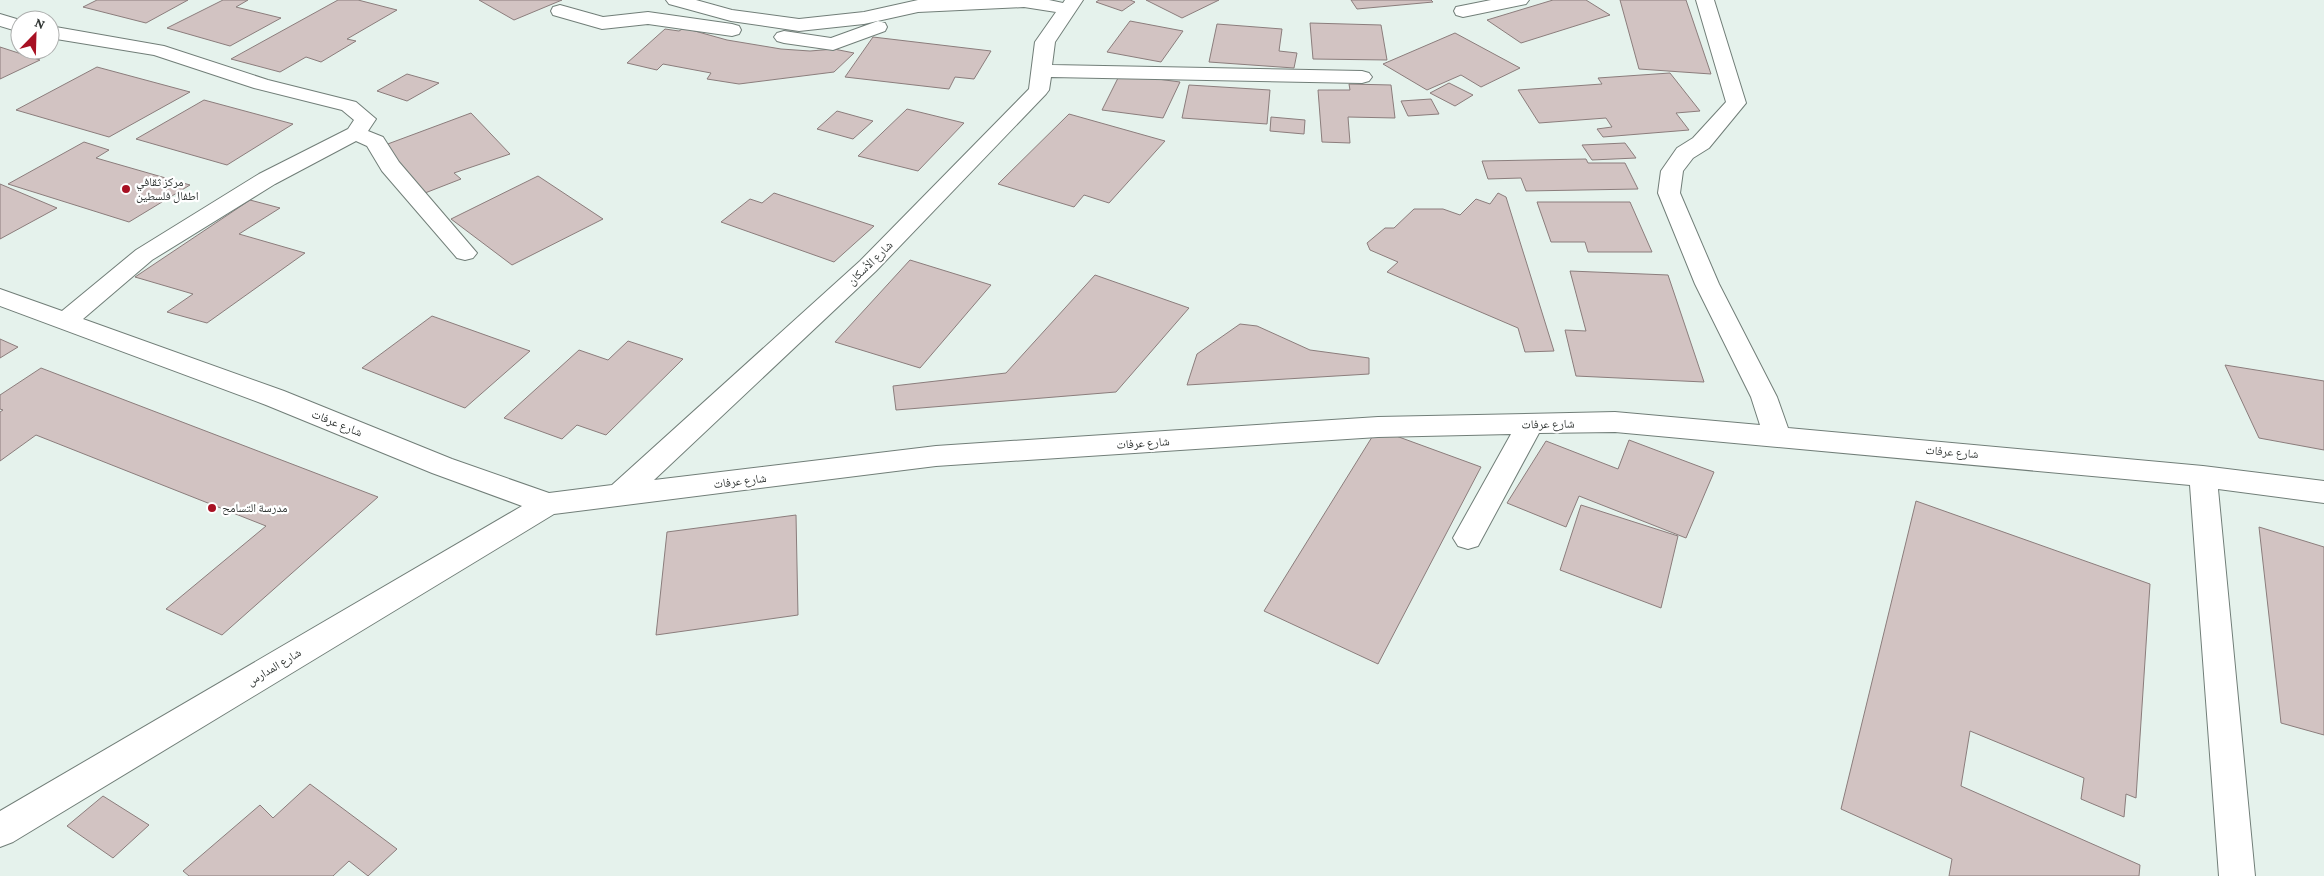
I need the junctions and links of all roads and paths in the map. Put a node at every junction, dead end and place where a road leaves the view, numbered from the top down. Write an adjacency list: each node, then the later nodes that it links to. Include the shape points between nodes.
1 (675, 0): 6 (street, via 731,15 799,25)
2 (1520, 0): 7 (street)
3 (1705, 0): 16 (street, via 1736,103 1701,143 1685,153 1672,171 1669,193 1707,284 1764,397)
4 (1071, 4): 6 (street, via 1024,1 918,6); 9 (street, شارع الأسكان, via 1045,42)
5 (560, 11): 6 (street, via 602,23 648,18 833,44 880,26)
6 (896, 11)
7 (1463, 12)
8 (60, 34): 11 (street, via 157,50 261,84 349,106 366,119)
9 (1042, 71): 10 (street); 19 (street, شارع الأسكان, via 1040,90 868,266)
10 (1362, 77)
11 (355, 133): 12 (street, via 374,142 390,166); 14 (street, via 267,179 144,255)
12 (465, 253)
13 (0, 297): 14 (street, شارع عرفات)
14 (66, 320): 20 (street, شارع عرفات)
15 (1530, 424): 16 (street, شارع عرفات, via 1615,422); 19 (street, شارع عرفات, via 1378,427 936,456); 21 (street)
16 (1777, 436): 17 (street, شارع عرفات)
17 (2204, 476): 18 (street, شارع عرفات); 23 (street)
18 (2324, 492)
19 (619, 496): 20 (street, شارع عرفات)
20 (548, 504): 22 (street, شارع المدارس)
21 (1468, 538)
22 (0, 830)
23 (2237, 876)

